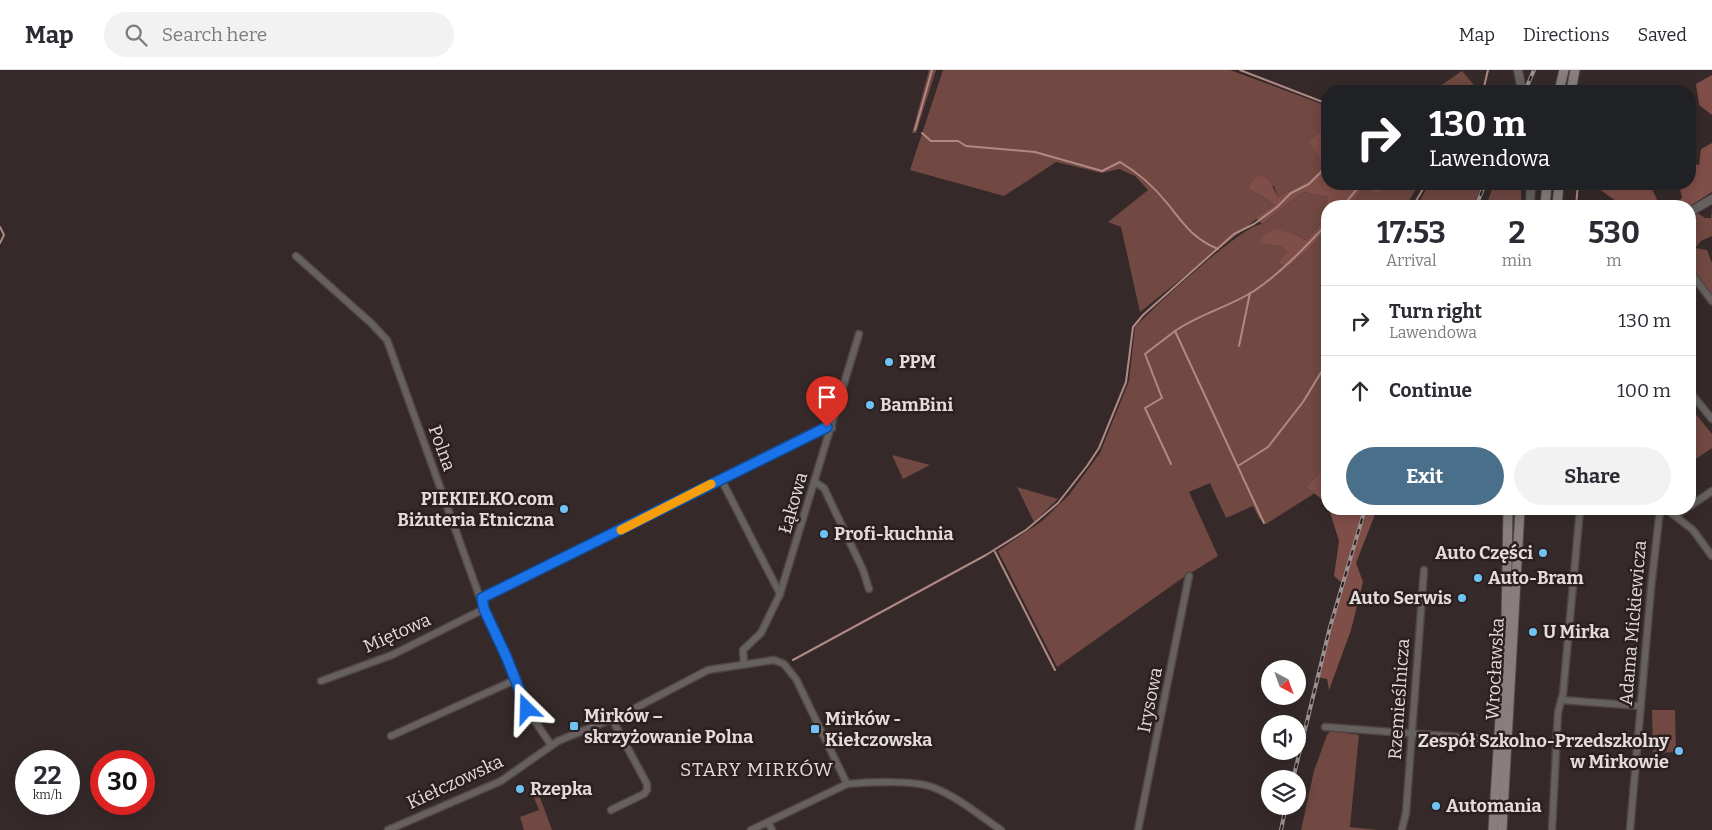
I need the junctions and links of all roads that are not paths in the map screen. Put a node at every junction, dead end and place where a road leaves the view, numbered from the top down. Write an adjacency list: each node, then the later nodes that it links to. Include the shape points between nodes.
1 (1518, 70): 4 (street)
2 (1564, 70): 5 (main road)
3 (1575, 70): 6 (main road)
4 (1521, 85)
5 (1560, 85)
6 (1572, 85)
7 (1712, 199): 8 (street)
8 (1696, 208)
9 (296, 256): 30 (street, Polna, via 387,340)
10 (1696, 284): 11 (street)
11 (1712, 301)
12 (859, 334): 15 (street, Łąkowa)
13 (1696, 400): 14 (street)
14 (1712, 420)
15 (832, 428): 16 (street, via 805,436); 17 (street, Łąkowa)
16 (721, 479): 29 (street, Łąkowa); 30 (street)
17 (815, 482): 28 (street, via 824,488 864,570); 29 (street, Łąkowa)
18 (1712, 491): 19 (street)
19 (1696, 502)
20 (1508, 515): 41 (main road, Wrocławska)
21 (1520, 515): 53 (main road, Wrocławska)
22 (1579, 515): 35 (street)
23 (1659, 515): 36 (street, Adama Mickiewicza)
24 (1676, 515): 25 (street, via 1693,530)
25 (1712, 556)
26 (1424, 570): 39 (street, Rzemieślnicza)
27 (1190, 576): 51 (street, Irysowa)
28 (869, 589)
29 (780, 594): 32 (street, Łąkowa, via 761,632 743,650)
30 (482, 598): 31 (street, Polna)
31 (484, 609): 33 (street, Polna); 34 (street, Miętowa, via 392,655)
32 (744, 663): 37 (street, Kiełczowska, via 701,673); 43 (street, Kiełczowska, via 774,660 790,669)
33 (515, 680): 40 (street); 42 (street, Polna, via 527,709)
34 (321, 681)
35 (1561, 700): 36 (street); 54 (street)
36 (1641, 706): 55 (street, Adama Mickiewicza)
37 (612, 720): 42 (street, Kiełczowska, via 578,731); 44 (street, via 648,790)
38 (1325, 727): 39 (street)
39 (1412, 733): 41 (street); 46 (street, Rzemieślnicza)
40 (391, 736)
41 (1500, 740): 52 (main road, Wrocławska)
42 (551, 745): 47 (street, Kiełczowska, via 501,781)
43 (847, 784): 45 (street); 50 (street, via 929,786)
44 (611, 810)
45 (768, 822): 48 (street); 49 (street)
46 (1402, 829)
47 (388, 830)
48 (752, 830)
49 (772, 830)
50 (1002, 830)
51 (1138, 830)
52 (1494, 830)
53 (1502, 830)
54 (1552, 830)
55 (1630, 830)

